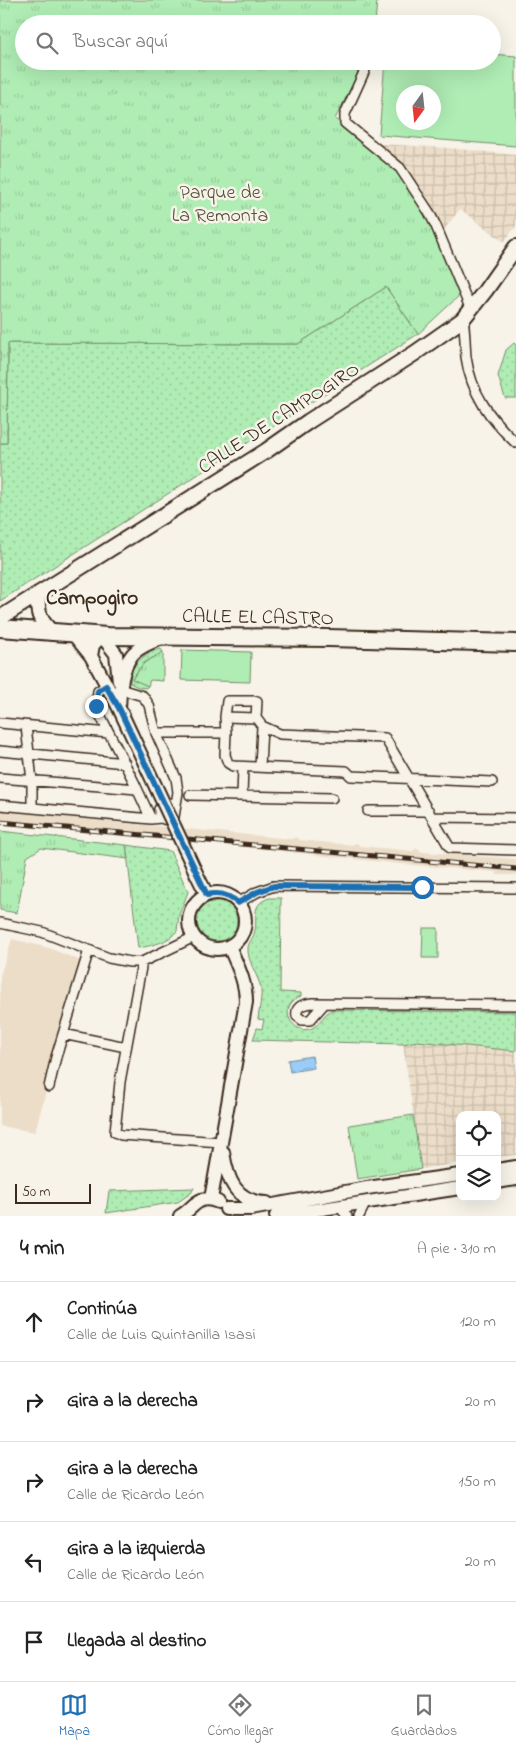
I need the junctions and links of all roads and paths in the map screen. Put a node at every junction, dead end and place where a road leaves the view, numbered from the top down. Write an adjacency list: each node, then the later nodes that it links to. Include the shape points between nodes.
1 (365, 70): 3 (street, via 345,114 345,123 400,168 429,212 468,303)
2 (516, 247): 3 (main road, CALLE DE CAMPOGIRO)
3 (467, 312): 4 (street, via 466,357 477,396 492,419); 5 (main road, CALLE DE CAMPOGIRO, via 415,353 266,451)
4 (515, 442)
5 (38, 594): 6 (main road, CALLE DE CAMPOGIRO); 8 (main road, via 40,618)
6 (0, 618)
7 (0, 628): 8 (highway, CALLE EL CASTRO)
8 (53, 633): 9 (highway, CALLE EL CASTRO)
9 (74, 635): 10 (highway, CALLE EL CASTRO); 13 (main road)
10 (102, 636): 11 (highway, CALLE EL CASTRO); 13 (main road, via 93,645); 15 (main road, via 116,654)
11 (165, 636): 12 (highway, CALLE EL CASTRO); 15 (main road, via 132,655)
12 (516, 643)
13 (90, 656): 14 (main road)
14 (106, 686): 16 (main road); 22 (street, via 98,691 96,706)
15 (120, 689): 16 (main road); 23 (street, via 143,696 149,705)
16 (119, 708): 46 (main road, bridge)
17 (226, 717): 18 (street); 18 (street, via 226,701 257,702); 24 (street)
18 (256, 718): 21 (street)
19 (0, 724): 20 (street)
20 (26, 726): 22 (street); 26 (street)
21 (262, 726): 29 (street); 31 (street, via 280,734 385,738)
22 (109, 733): 27 (street)
23 (156, 733): 24 (street); 43 (street, via 176,778 178,792 175,808 170,803 163,804 159,809 161,818)
24 (226, 733): 28 (street, via 225,756 228,763)
25 (0, 751): 26 (street)
26 (30, 755): 27 (street); 32 (street)
27 (125, 763): 34 (street)
28 (243, 767): 29 (street); 36 (street)
29 (260, 768): 31 (street, via 346,771 351,776)
30 (0, 778): 32 (street)
31 (410, 778): 33 (street); 41 (street)
32 (32, 781): 34 (street); 39 (street)
33 (492, 782)
34 (138, 789): 43 (street)
35 (190, 795): 36 (street)
36 (242, 796): 37 (street)
37 (332, 798)
38 (0, 805): 39 (street)
39 (32, 808): 43 (street)
40 (368, 811): 41 (street)
41 (431, 814): 42 (street); 44 (street, via 450,848)
42 (516, 818)
43 (150, 819)
44 (516, 850)
45 (516, 888): 47 (street, via 274,886)
46 (207, 895): 47 (main road, via 221,894); 49 (main road, via 191,912 190,928)
47 (238, 903): 50 (main road, via 245,923 240,937)
48 (0, 924): 51 (street, via 42,932)
49 (194, 937): 50 (main road, via 205,946); 52 (street)
50 (229, 946): 58 (main road, via 242,975 246,1002)
51 (89, 950): 52 (street, via 120,961); 55 (street)
52 (142, 962): 56 (street)
53 (324, 1004): 54 (street)
54 (516, 1004)
55 (63, 1034): 56 (street); 57 (street)
56 (126, 1047): 58 (street, via 115,1132)
57 (49, 1087)
58 (221, 1142): 65 (main road); 66 (main road, via 226,1172 240,1192 255,1202)
59 (516, 1167): 60 (main road)
60 (501, 1169)
61 (456, 1176): 66 (main road)
62 (516, 1179): 63 (main road)
63 (501, 1181)
64 (456, 1189): 67 (main road)
65 (211, 1199): 69 (main road, via 220,1203); 70 (main road, via 197,1201)
66 (292, 1200): 69 (main road)
67 (366, 1202): 68 (main road); 72 (street)
68 (343, 1211): 71 (main road)
69 (228, 1213)
70 (184, 1215)
71 (276, 1216)
72 (359, 1216)

